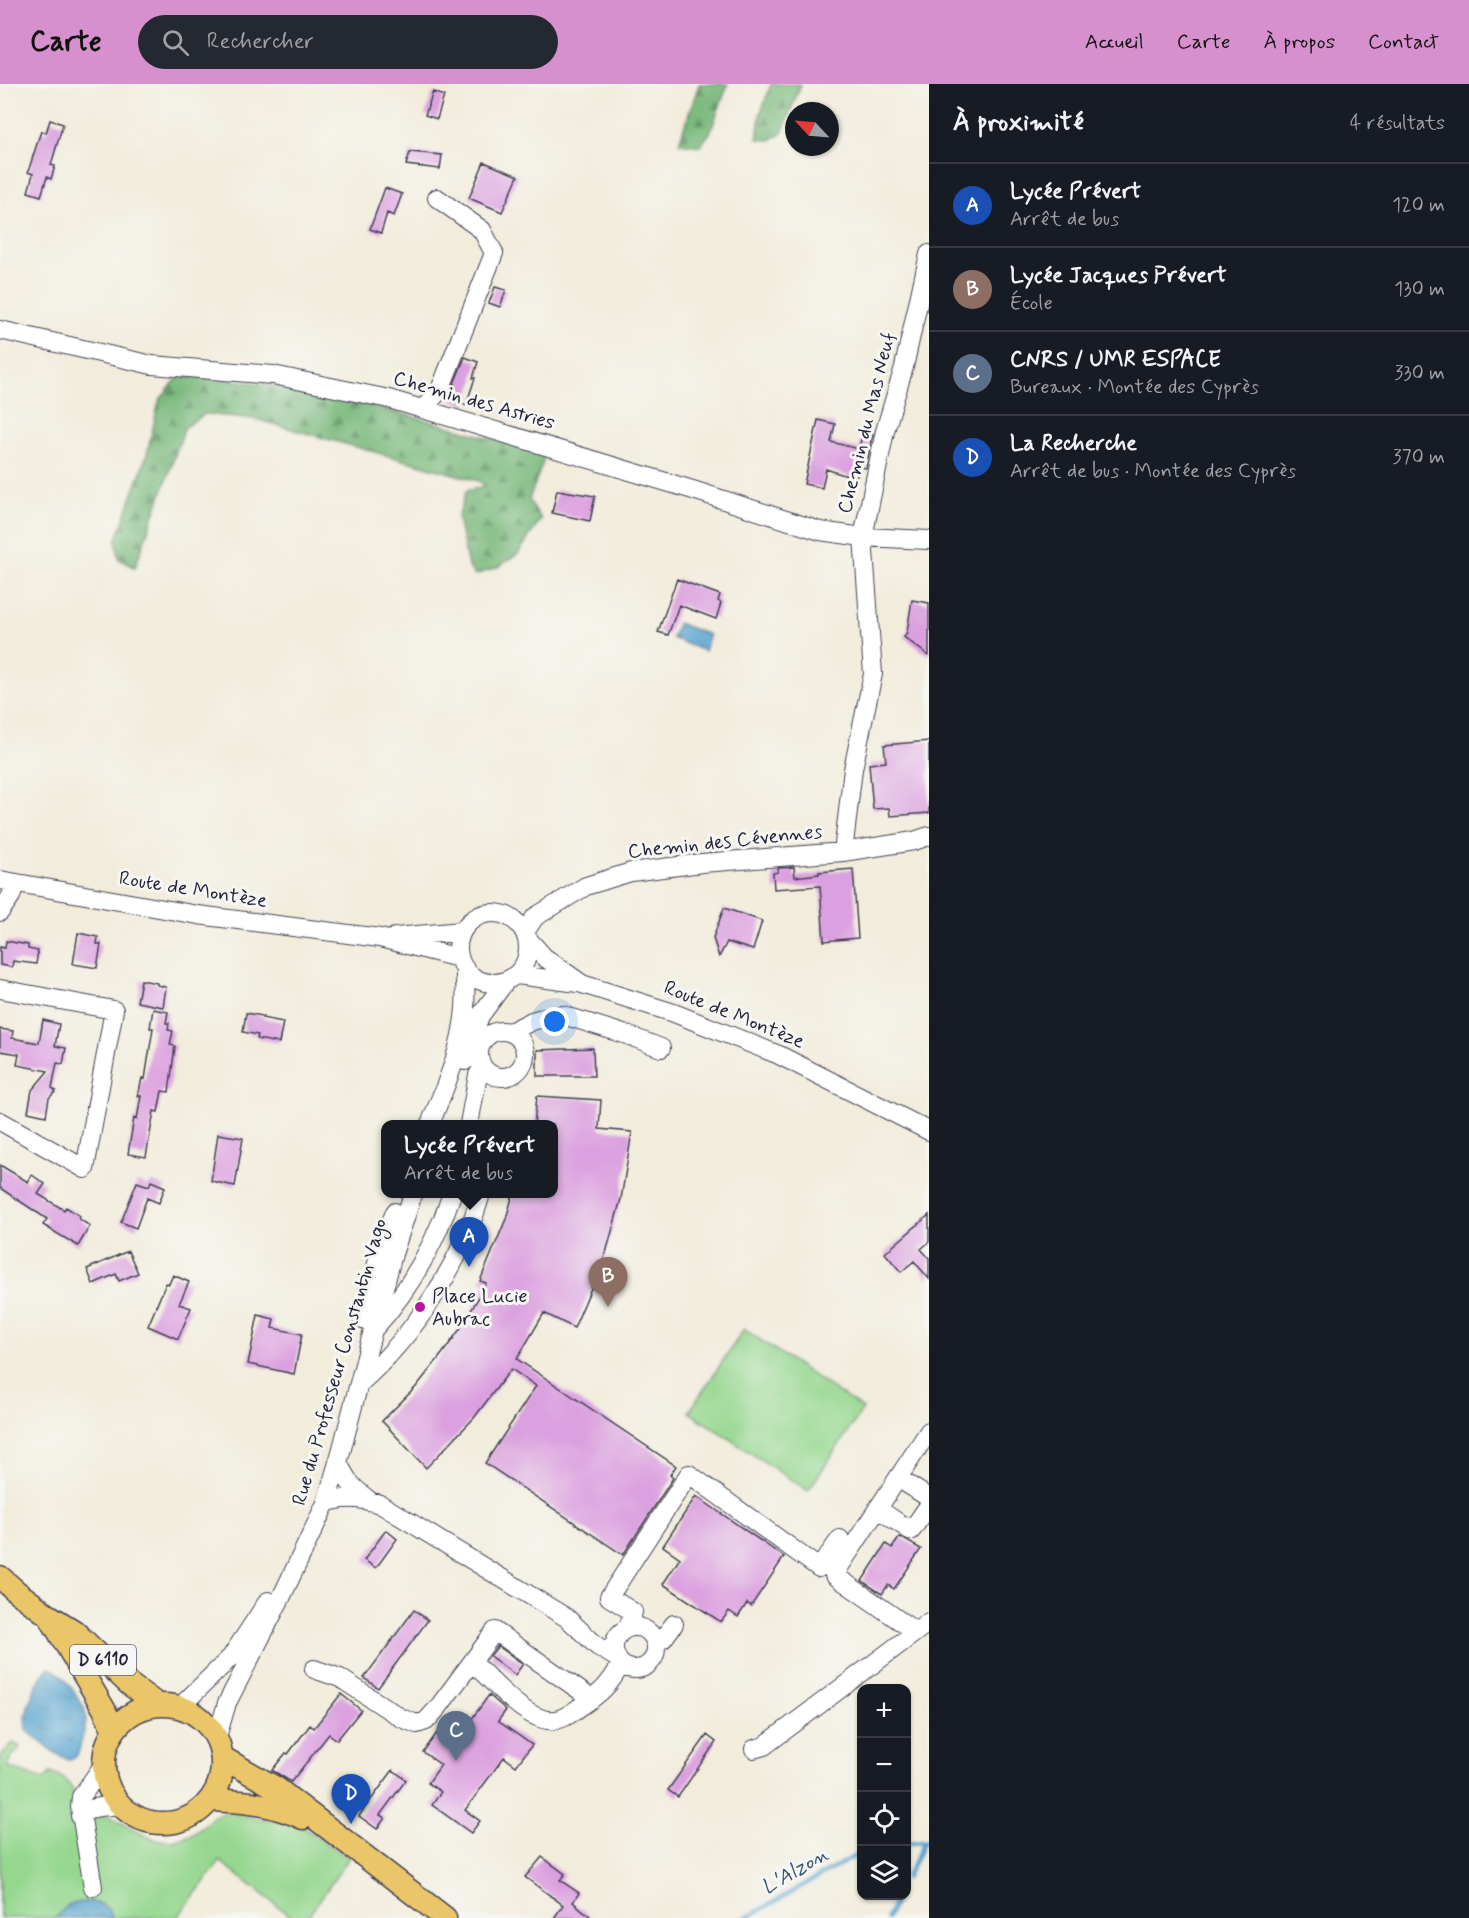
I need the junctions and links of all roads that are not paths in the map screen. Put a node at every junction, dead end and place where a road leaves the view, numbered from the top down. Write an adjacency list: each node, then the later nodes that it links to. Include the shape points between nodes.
1 (437, 198): 4 (street, via 482,230 494,253 440,390)
2 (929, 254): 5 (street, Chemin du Mas Neuf)
3 (0, 330): 4 (street, Chemin des Astries, via 152,365 273,375)
4 (423, 409): 5 (street, Chemin des Astries, via 820,531)
5 (863, 537): 6 (street, Chemin des Astries); 8 (street, Chemin du Mas Neuf, via 873,674 853,769)
6 (929, 540)
7 (929, 836): 8 (street, Chemin des Cévennes)
8 (843, 852): 11 (street, Chemin des Cévennes, via 631,872 586,886)
9 (7, 882): 10 (street, via 11,896); 13 (street, Route de Montèze, via 198,915)
10 (0, 912)
11 (526, 927): 12 (street, via 505,914 493,912 470,921); 15 (street, via 527,958 524,967); 16 (street, Route de Montèze, via 544,957)
12 (462, 931): 13 (street, Route de Montèze); 14 (street)
13 (380, 938): 14 (street, Route de Montèze)
14 (462, 964): 15 (street, via 473,978 483,983); 24 (street, via 465,1010 460,1037)
15 (511, 978): 16 (street); 18 (street)
16 (582, 984): 29 (street, Route de Montèze, via 674,1013 778,1055)
17 (0, 990): 28 (street, via 114,1010 85,1169)
18 (480, 1016): 20 (street); 25 (street)
19 (510, 1032): 20 (street, via 496,1032); 21 (street, via 532,1021 563,1015); 22 (street, via 522,1041 523,1065 504,1077)
20 (485, 1039): 22 (street, via 479,1053)
21 (662, 1048)
22 (483, 1067): 23 (street)
23 (474, 1100): 26 (street); 27 (street)
24 (432, 1120)
25 (443, 1120)
26 (470, 1120)
27 (481, 1120)
28 (0, 1121)
29 (929, 1131)
30 (400, 1198): 54 (street, Rue du Professeur Constantin Vago, via 381,1247 328,1459 273,1594 231,1657)
31 (412, 1198): 34 (street, Rue du Professeur Constantin Vago)
32 (450, 1198): 34 (street, via 418,1268)
33 (479, 1198): 35 (street, via 464,1239 431,1300 379,1367)
34 (372, 1332): 35 (street, Rue du Professeur Constantin Vago)
35 (359, 1384): 37 (street, Rue du Professeur Constantin Vago)
36 (929, 1431): 38 (street)
37 (338, 1462): 40 (street, via 351,1486); 41 (street, Rue du Professeur Constantin Vago)
38 (898, 1478): 39 (street); 43 (street)
39 (929, 1498)
40 (372, 1502): 41 (street, via 337,1498); 50 (street, via 567,1618 586,1635)
41 (326, 1503): 56 (street, Rue du Professeur Constantin Vago, via 227,1703)
42 (929, 1505): 43 (street, via 911,1531)
43 (878, 1509): 48 (street, via 834,1575)
44 (840, 1539): 50 (street, via 819,1568 689,1474 609,1597 633,1612)
45 (0, 1577): 46 (main road, D 6110)
46 (48, 1615): 54 (main road, D 6110, via 74,1631 129,1684); 55 (main road, D 6110)
47 (674, 1624): 49 (street, via 663,1639)
48 (923, 1627): 57 (street, via 764,1746)
49 (655, 1640): 50 (street, via 646,1630 634,1627); 50 (street, via 653,1660 634,1669)
50 (620, 1648): 53 (street, via 608,1686)
51 (473, 1663): 52 (street, via 438,1709 417,1724 401,1718 340,1678); 53 (street, via 538,1718 561,1719); 53 (street, via 495,1631)
52 (314, 1669)
53 (592, 1699)
54 (169, 1706): 55 (main road, via 141,1709); 56 (main road, via 195,1713 207,1724)
55 (114, 1731): 58 (main road, via 106,1747)
56 (220, 1748): 59 (main road, via 222,1773); 62 (main road)
57 (754, 1749)
58 (104, 1764): 60 (main road, via 108,1786); 61 (street, via 81,1797)
59 (211, 1800): 60 (main road, via 183,1821 166,1824 133,1816); 62 (main road, via 280,1808)
60 (120, 1805): 61 (street, via 95,1806)
61 (80, 1816): 63 (street)
62 (334, 1832): 64 (main road)
63 (93, 1887)
64 (445, 1918)

